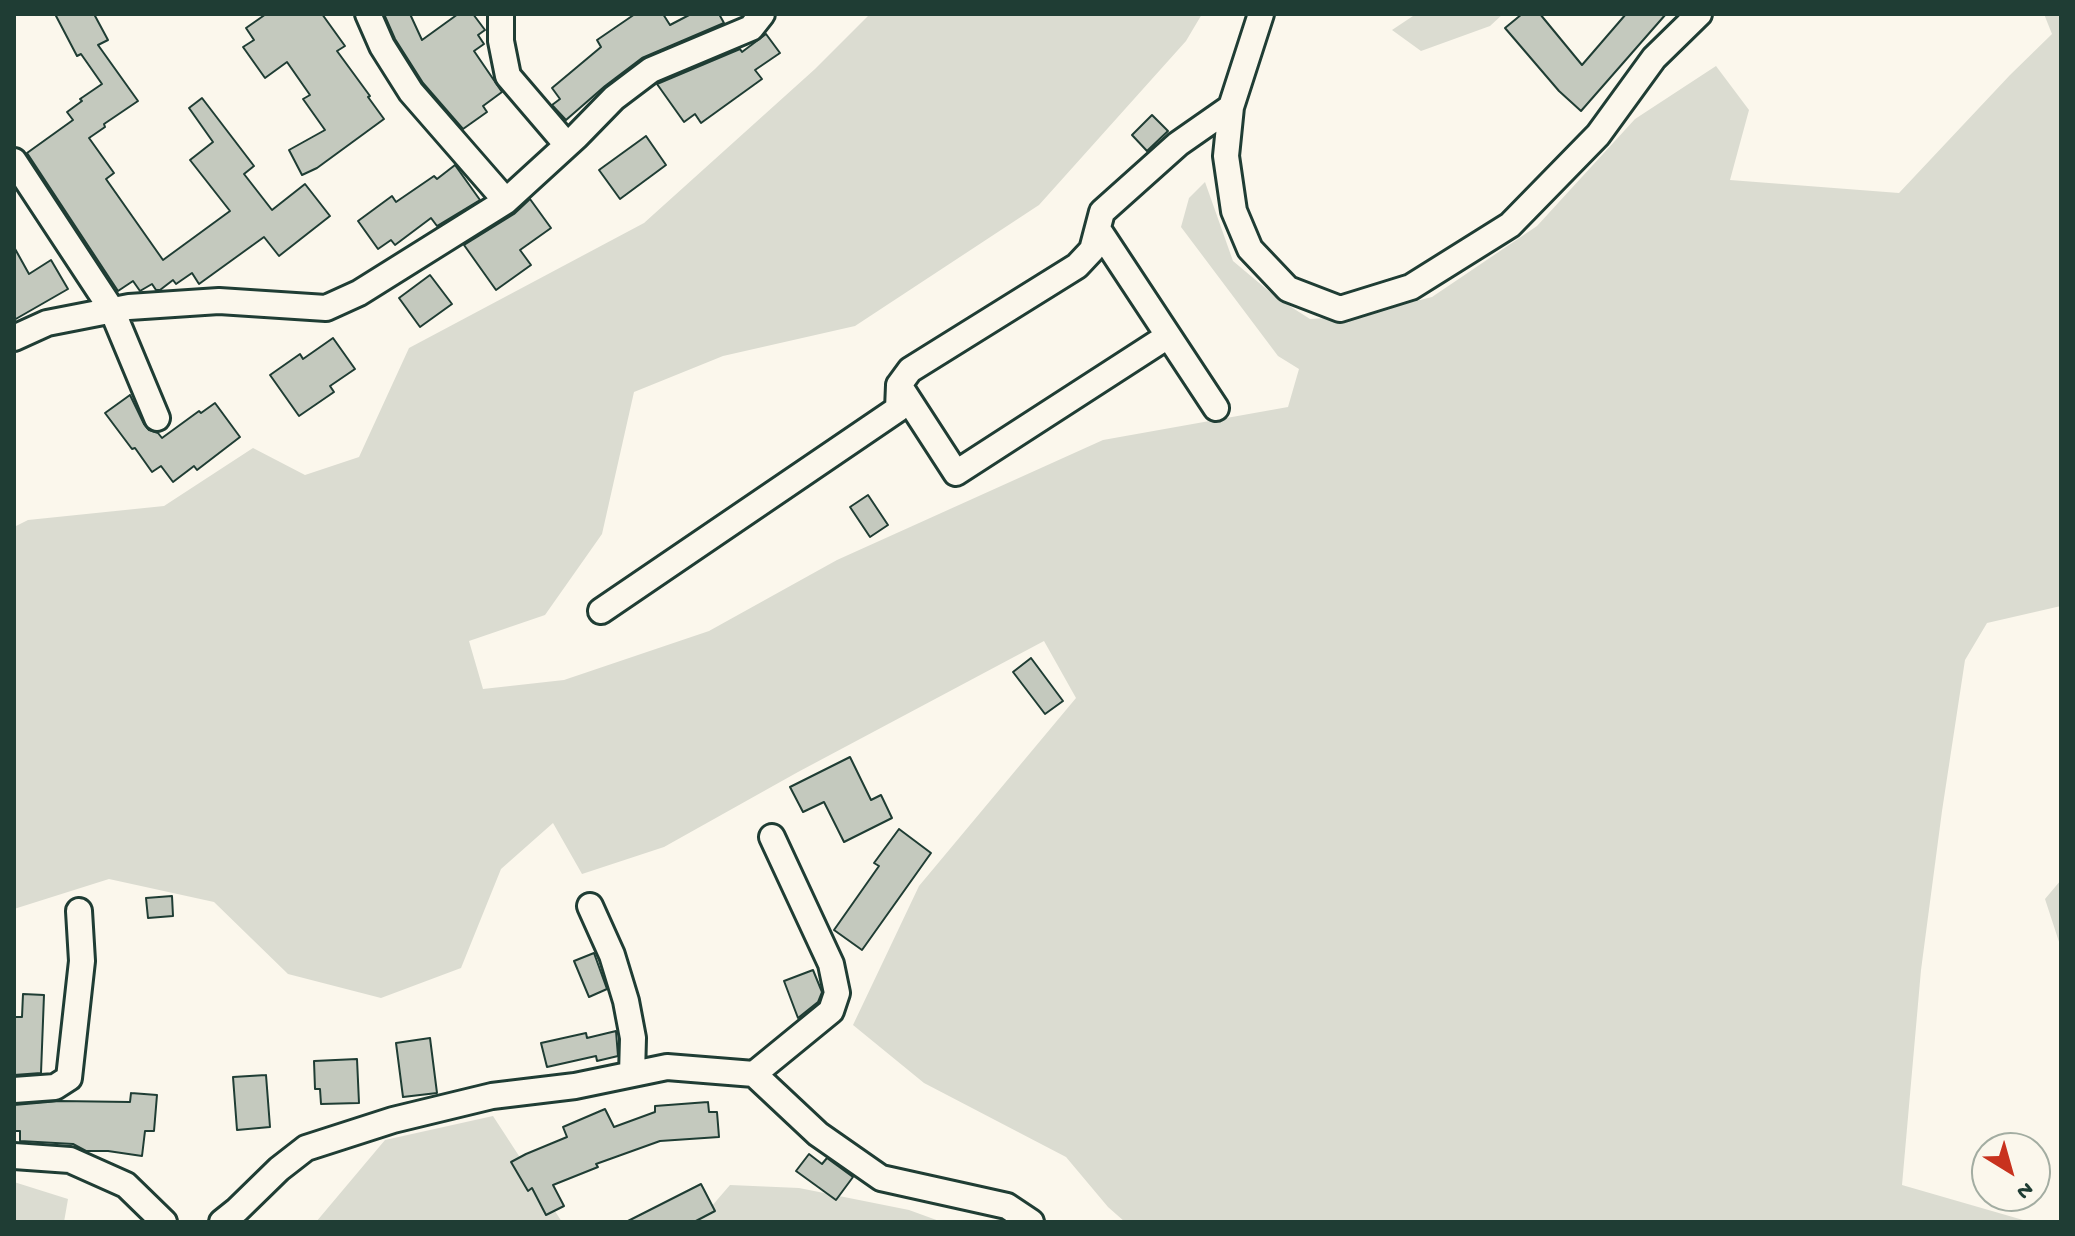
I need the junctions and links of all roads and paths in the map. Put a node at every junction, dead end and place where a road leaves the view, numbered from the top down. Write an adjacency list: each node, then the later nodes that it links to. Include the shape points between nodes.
1 (368, 14): 9 (street, via 411,92)
2 (501, 14): 7 (street, via 508,76)
3 (762, 14): 7 (street, via 751,28 651,70)
4 (1261, 14): 6 (street)
5 (1699, 14): 6 (street, via 1654,58 1598,135 1510,225 1411,287 1340,309 1288,289 1250,249 1234,211 1226,156)
6 (1231, 107): 10 (street, via 1178,144 1102,212)
7 (567, 145): 9 (street)
8 (14, 161): 11 (street)
9 (506, 201): 11 (street, via 326,308 219,301)
10 (1098, 229): 12 (street); 14 (street, via 1092,250 1077,266 910,370)
11 (112, 310): 13 (street, via 47,323); 16 (street)
12 (1168, 336): 14 (street, via 956,473); 15 (street)
13 (14, 338)
14 (899, 385): 17 (street, via 898,409)
15 (1216, 408)
16 (157, 418)
17 (601, 611)
18 (772, 837): 22 (street, via 831,964 837,993 831,1011)
19 (590, 906): 21 (street, via 626,1001)
20 (79, 911): 23 (street, via 82,961 69,1078 55,1087)
21 (632, 1074): 22 (street, via 667,1067); 26 (street, via 492,1096 306,1148)
22 (754, 1074): 27 (street, via 818,1134 881,1178 1007,1206)
23 (14, 1090)
24 (14, 1156): 25 (street, via 70,1160 126,1185)
25 (164, 1222)
26 (222, 1222)
27 (1031, 1222)

